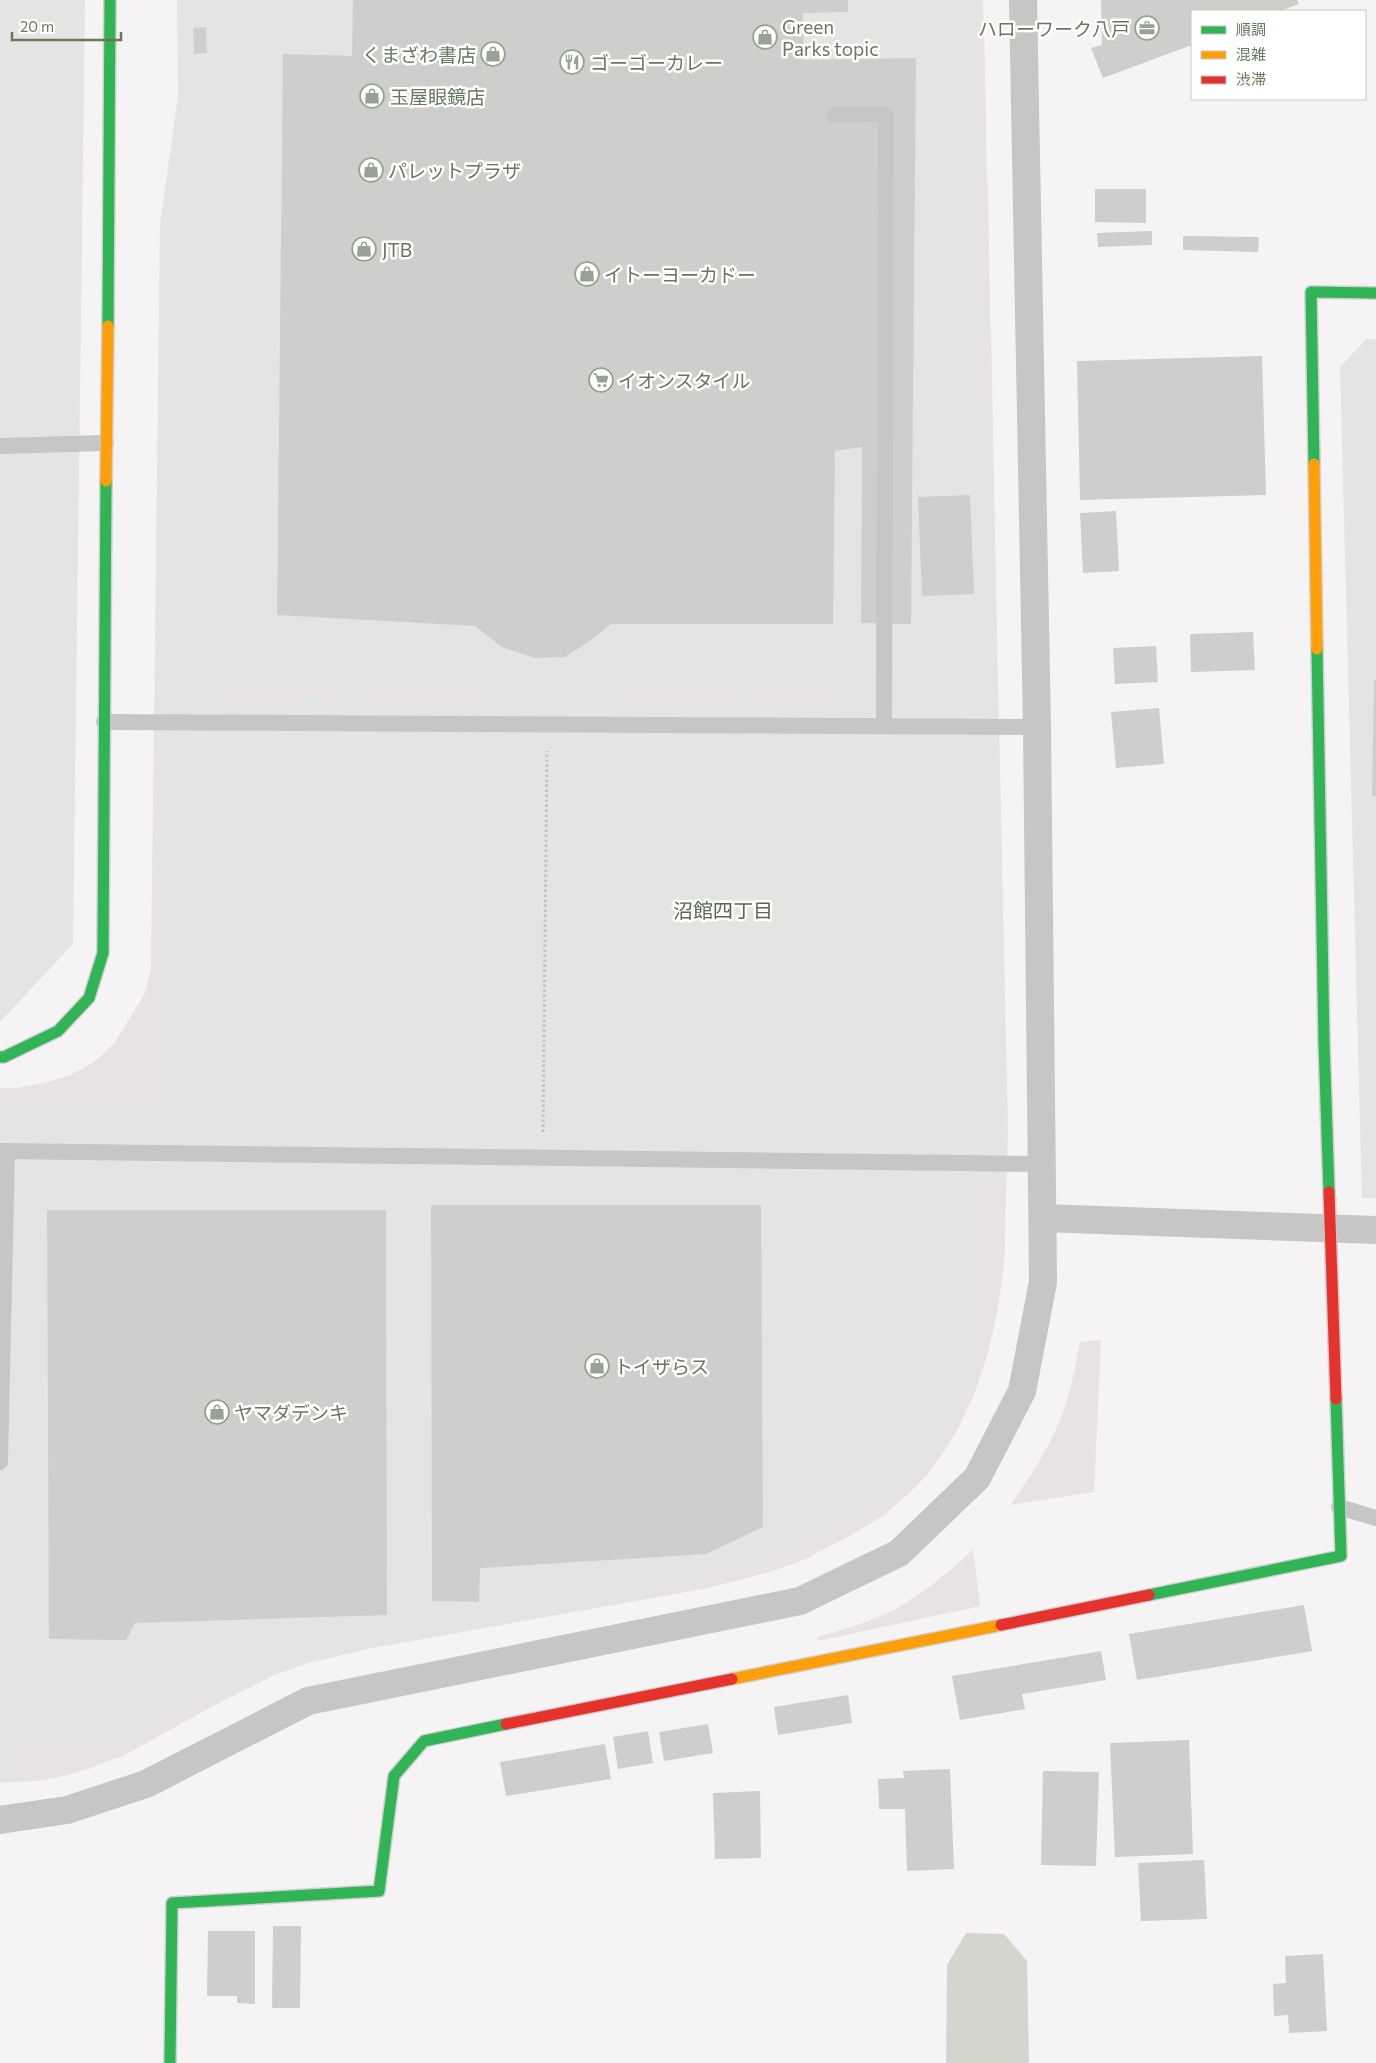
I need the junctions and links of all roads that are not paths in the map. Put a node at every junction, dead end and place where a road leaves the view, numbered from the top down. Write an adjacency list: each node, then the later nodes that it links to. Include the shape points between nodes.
1 (110, 0): 5 (street)
2 (1023, 0): 9 (street)
3 (834, 115): 8 (lane, via 886,114)
4 (1376, 293): 14 (street, via 1311,292)
5 (106, 443): 6 (lane); 7 (street)
6 (0, 446)
7 (104, 722): 8 (lane); 10 (street, via 103,953 89,998 58,1031)
8 (884, 726): 9 (lane)
9 (1036, 727): 12 (street)
10 (0, 1057)
11 (3, 1151): 12 (lane); 16 (lane)
12 (1043, 1164): 13 (street)
13 (1044, 1218): 14 (street); 19 (street, via 1043,1282 1022,1391 977,1478 899,1553 800,1601 308,1701 146,1784 67,1810)
14 (1330, 1230): 15 (street); 17 (street)
15 (1376, 1230)
16 (0, 1462)
17 (1339, 1507): 18 (lane); 20 (street, via 1341,1556 424,1741 394,1776 379,1891 172,1903)
18 (1376, 1518)
19 (0, 1820)
20 (170, 2063)

